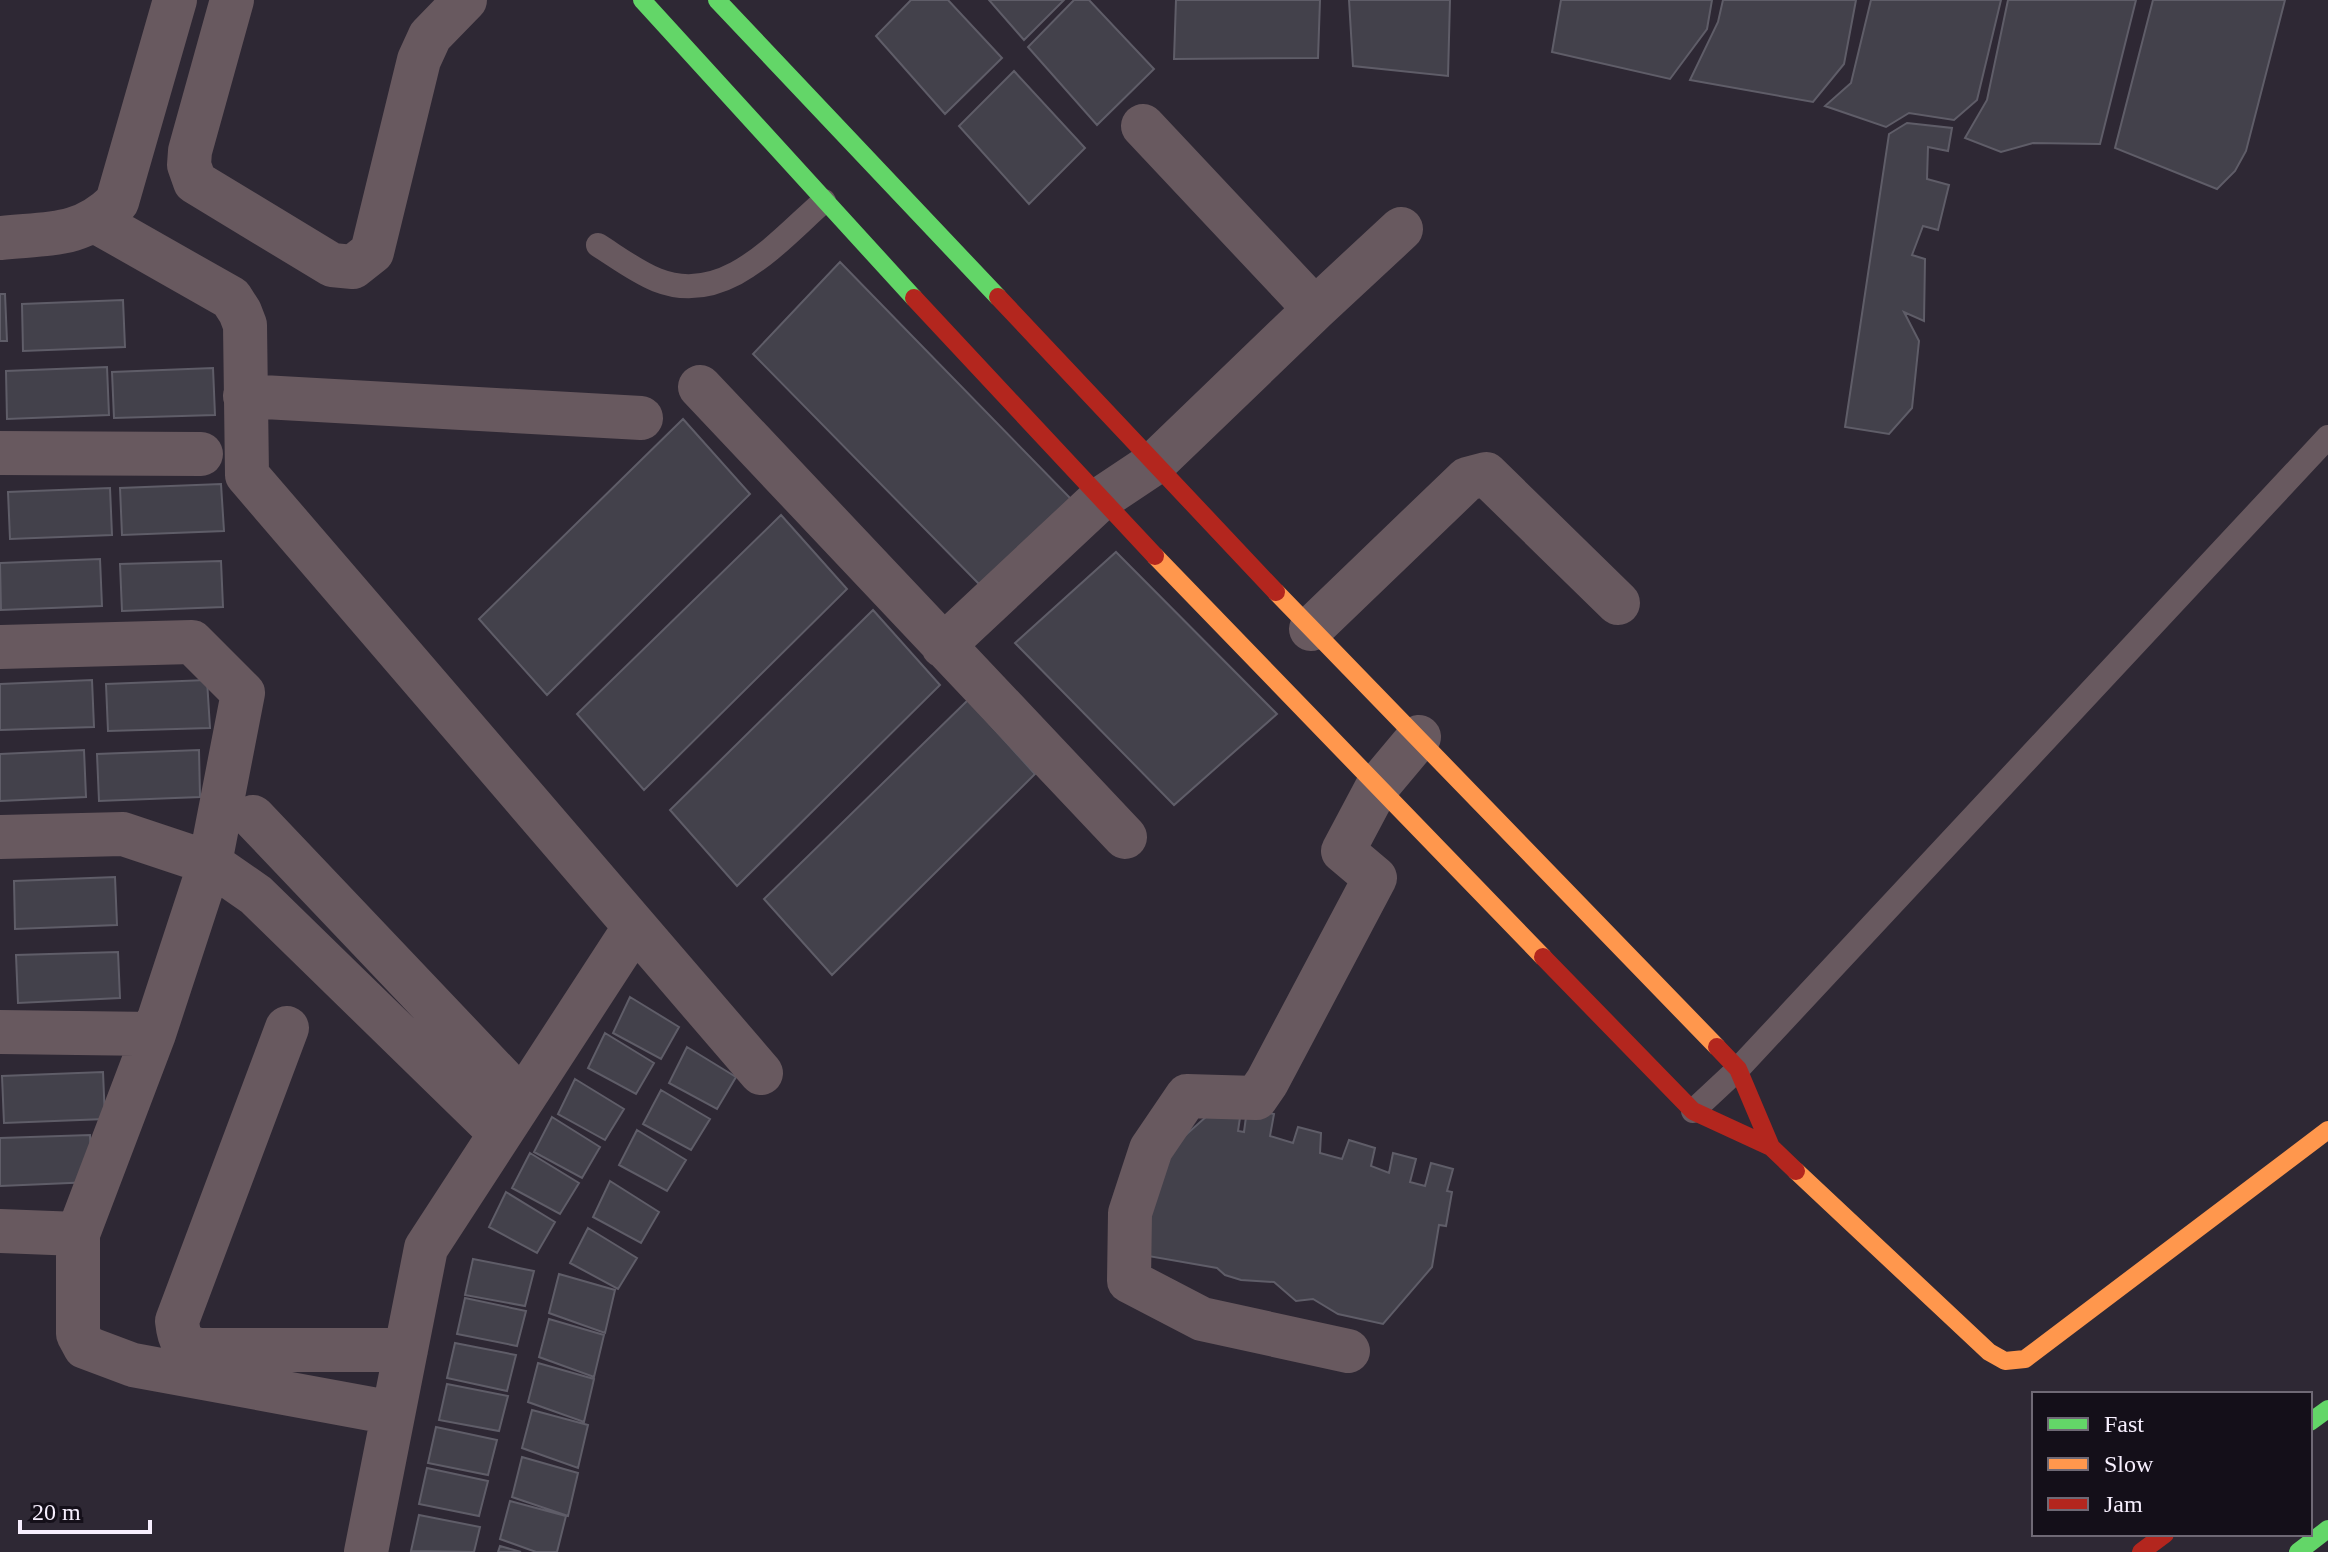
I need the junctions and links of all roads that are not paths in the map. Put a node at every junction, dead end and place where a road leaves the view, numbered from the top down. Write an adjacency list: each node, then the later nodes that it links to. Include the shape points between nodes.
1 (175, 0): 8 (street, via 117,202)
2 (232, 0): 3 (street, via 190,151 195,182 332,265 353,267 372,252 419,60 430,36)
3 (465, 0)
4 (642, 0): 7 (main road)
5 (717, 0): 19 (main road)
6 (1143, 126): 12 (street)
7 (824, 201): 11 (lane, via 743,271 709,286 680,287 655,280); 20 (main road)
8 (97, 222): 10 (street); 14 (street, via 231,298 245,325)
9 (1401, 229): 12 (street)
10 (0, 238)
11 (598, 245)
12 (1315, 309): 19 (street)
13 (700, 387): 23 (street)
14 (245, 396): 15 (street); 31 (street, via 244,465 253,484)
15 (641, 418)
16 (2328, 437): 35 (lane)
17 (0, 453): 18 (street)
18 (201, 454)
19 (1156, 462): 20 (street); 22 (main road)
20 (1099, 500): 23 (street); 26 (main road)
21 (1618, 603): 22 (street, via 1486,474 1476,474)
22 (1311, 629): 25 (main road)
23 (943, 646): 29 (street)
24 (0, 647): 30 (street, via 192,642 243,693)
25 (1419, 737): 26 (street); 35 (main road)
26 (1377, 787): 37 (main road); 44 (street, via 1343,851 1375,878 1267,1082 1256,1098 1187,1096 1151,1149 1130,1213 1129,1281 1202,1319)
27 (253, 817): 38 (street)
28 (0, 837): 30 (street, via 123,834)
29 (1125, 837)
30 (210, 863): 34 (street); 38 (street, via 256,895)
31 (634, 928): 36 (street); 38 (street)
32 (287, 1028): 43 (street, via 177,1321 179,1338 199,1350)
33 (0, 1032): 34 (street)
34 (154, 1034): 42 (street)
35 (1738, 1069): 37 (lane); 40 (main road)
36 (761, 1073)
37 (1693, 1111): 40 (main road)
38 (511, 1116): 43 (street, via 426,1248)
39 (2328, 1130): 40 (main road, via 2025,1359 2005,1361 1989,1352)
40 (1771, 1147)
41 (0, 1231): 42 (street)
42 (78, 1234): 45 (street, via 78,1334 85,1347 133,1365)
43 (406, 1350): 45 (street)
44 (1348, 1351)
45 (393, 1413): 48 (street)
46 (2328, 1529): 50 (main road)
47 (2162, 1536): 49 (main road)
48 (366, 1552)
49 (2141, 1552)
50 (2298, 1552)

